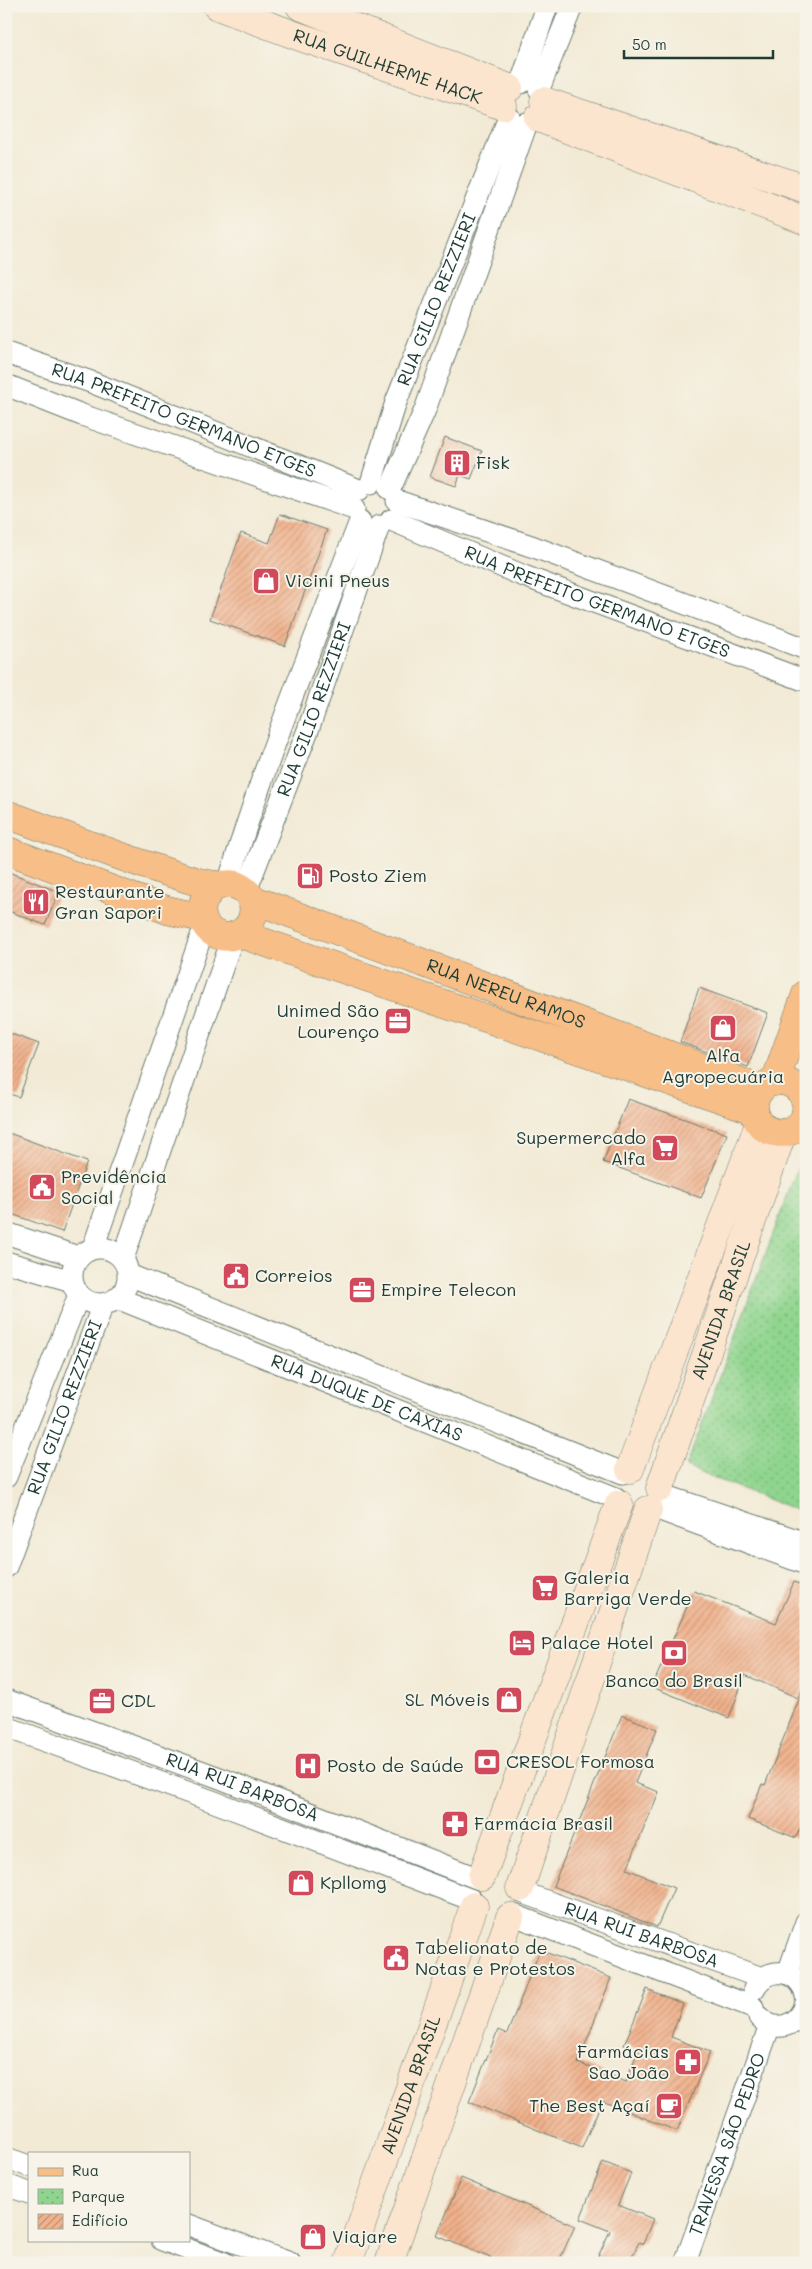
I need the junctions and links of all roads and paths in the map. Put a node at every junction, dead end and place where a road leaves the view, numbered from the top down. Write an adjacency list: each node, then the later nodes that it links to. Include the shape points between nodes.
1 (217, 6): 5 (main road, RUA GUILHERME HACK, via 300,37)
2 (300, 6): 5 (main road, RUA GUILHERME HACK)
3 (547, 6): 5 (street, RUA GILIO REZZIERI)
4 (572, 6): 5 (street, RUA GILIO REZZIERI)
5 (524, 103): 6 (main road, RUA GUILHERME HACK); 7 (main road, RUA GUILHERME HACK); 11 (street, RUA GILIO REZZIERI); 12 (street, RUA GILIO REZZIERI)
6 (806, 189)
7 (806, 222)
8 (6, 353): 9 (street, RUA PREFEITO GERMANO ETGES)
9 (91, 382): 13 (street); 14 (street, RUA PREFEITO GERMANO ETGES)
10 (6, 385): 13 (street, RUA PREFEITO GERMANO ETGES)
11 (396, 402): 12 (street); 14 (street, RUA GILIO REZZIERI)
12 (425, 410): 14 (street, RUA GILIO REZZIERI)
13 (82, 415): 14 (street, RUA PREFEITO GERMANO ETGES)
14 (375, 505): 15 (street, RUA PREFEITO GERMANO ETGES); 16 (street, RUA PREFEITO GERMANO ETGES); 21 (street, RUA GILIO REZZIERI, via 308,730)
15 (534, 547): 16 (street); 17 (street, RUA PREFEITO GERMANO ETGES)
16 (524, 576): 18 (street, RUA PREFEITO GERMANO ETGES)
17 (806, 649)
18 (806, 682)
19 (6, 814): 21 (main road, RUA NEREU RAMOS, via 180,877)
20 (6, 850): 22 (main road)
21 (236, 890): 22 (main road, via 203,899); 23 (main road, via 254,908 248,927); 25 (main road, RUA NEREU RAMOS)
22 (204, 921): 23 (main road, via 218,935); 27 (street)
23 (237, 935): 25 (main road, RUA NEREU RAMOS); 29 (street)
24 (806, 994): 25 (main road, AVENIDA BRASIL)
25 (786, 1107): 33 (main road, AVENIDA BRASIL); 34 (main road, AVENIDA BRASIL)
26 (6, 1232): 27 (street)
27 (86, 1252): 29 (street, via 110,1249); 30 (street, via 74,1264)
28 (6, 1262): 30 (street)
29 (126, 1267): 31 (street, via 123,1292); 33 (street, RUA DUQUE DE CAXIAS)
30 (75, 1288): 31 (street, via 90,1302); 32 (street, RUA GILIO REZZIERI)
31 (110, 1301): 33 (street, RUA DUQUE DE CAXIAS); 37 (street, RUA GILIO REZZIERI)
32 (6, 1477)
33 (622, 1486): 34 (main road, via 630,1512 642,1512); 34 (main road, via 636,1468 650,1471 658,1482); 42 (main road, AVENIDA BRASIL)
34 (655, 1500): 35 (street); 36 (street); 43 (main road, AVENIDA BRASIL)
35 (806, 1543)
36 (806, 1564)
37 (6, 1567)
38 (6, 1700): 40 (street, RUA RUI BARBOSA)
39 (6, 1727): 41 (street, RUA RUI BARBOSA)
40 (220, 1778): 41 (street); 42 (street, RUA RUI BARBOSA)
41 (212, 1801): 42 (street, RUA RUI BARBOSA)
42 (476, 1890): 43 (main road, via 485,1918 502,1921); 43 (main road, via 496,1871 504,1872 511,1876); 59 (main road, AVENIDA BRASIL)
43 (516, 1903): 46 (street, RUA RUI BARBOSA); 48 (street, RUA RUI BARBOSA); 60 (main road, AVENIDA BRASIL)
44 (806, 1922): 45 (street)
45 (788, 1973): 46 (street, via 778,1972); 47 (street, via 802,1984)
46 (762, 1978): 48 (street, via 753,1991)
47 (806, 1993)
48 (753, 2007): 50 (street, via 756,2015)
49 (803, 2014): 50 (street, via 785,2026)
50 (770, 2025): 61 (street, TRAVESSA SÃO PEDRO)
51 (6, 2158): 52 (street)
52 (28, 2166)
53 (6, 2185): 54 (street)
54 (28, 2193)
55 (190, 2225): 58 (street)
56 (167, 2242): 57 (street)
57 (225, 2263)
58 (290, 2263)
59 (348, 2263)
60 (389, 2263)
61 (685, 2263)

